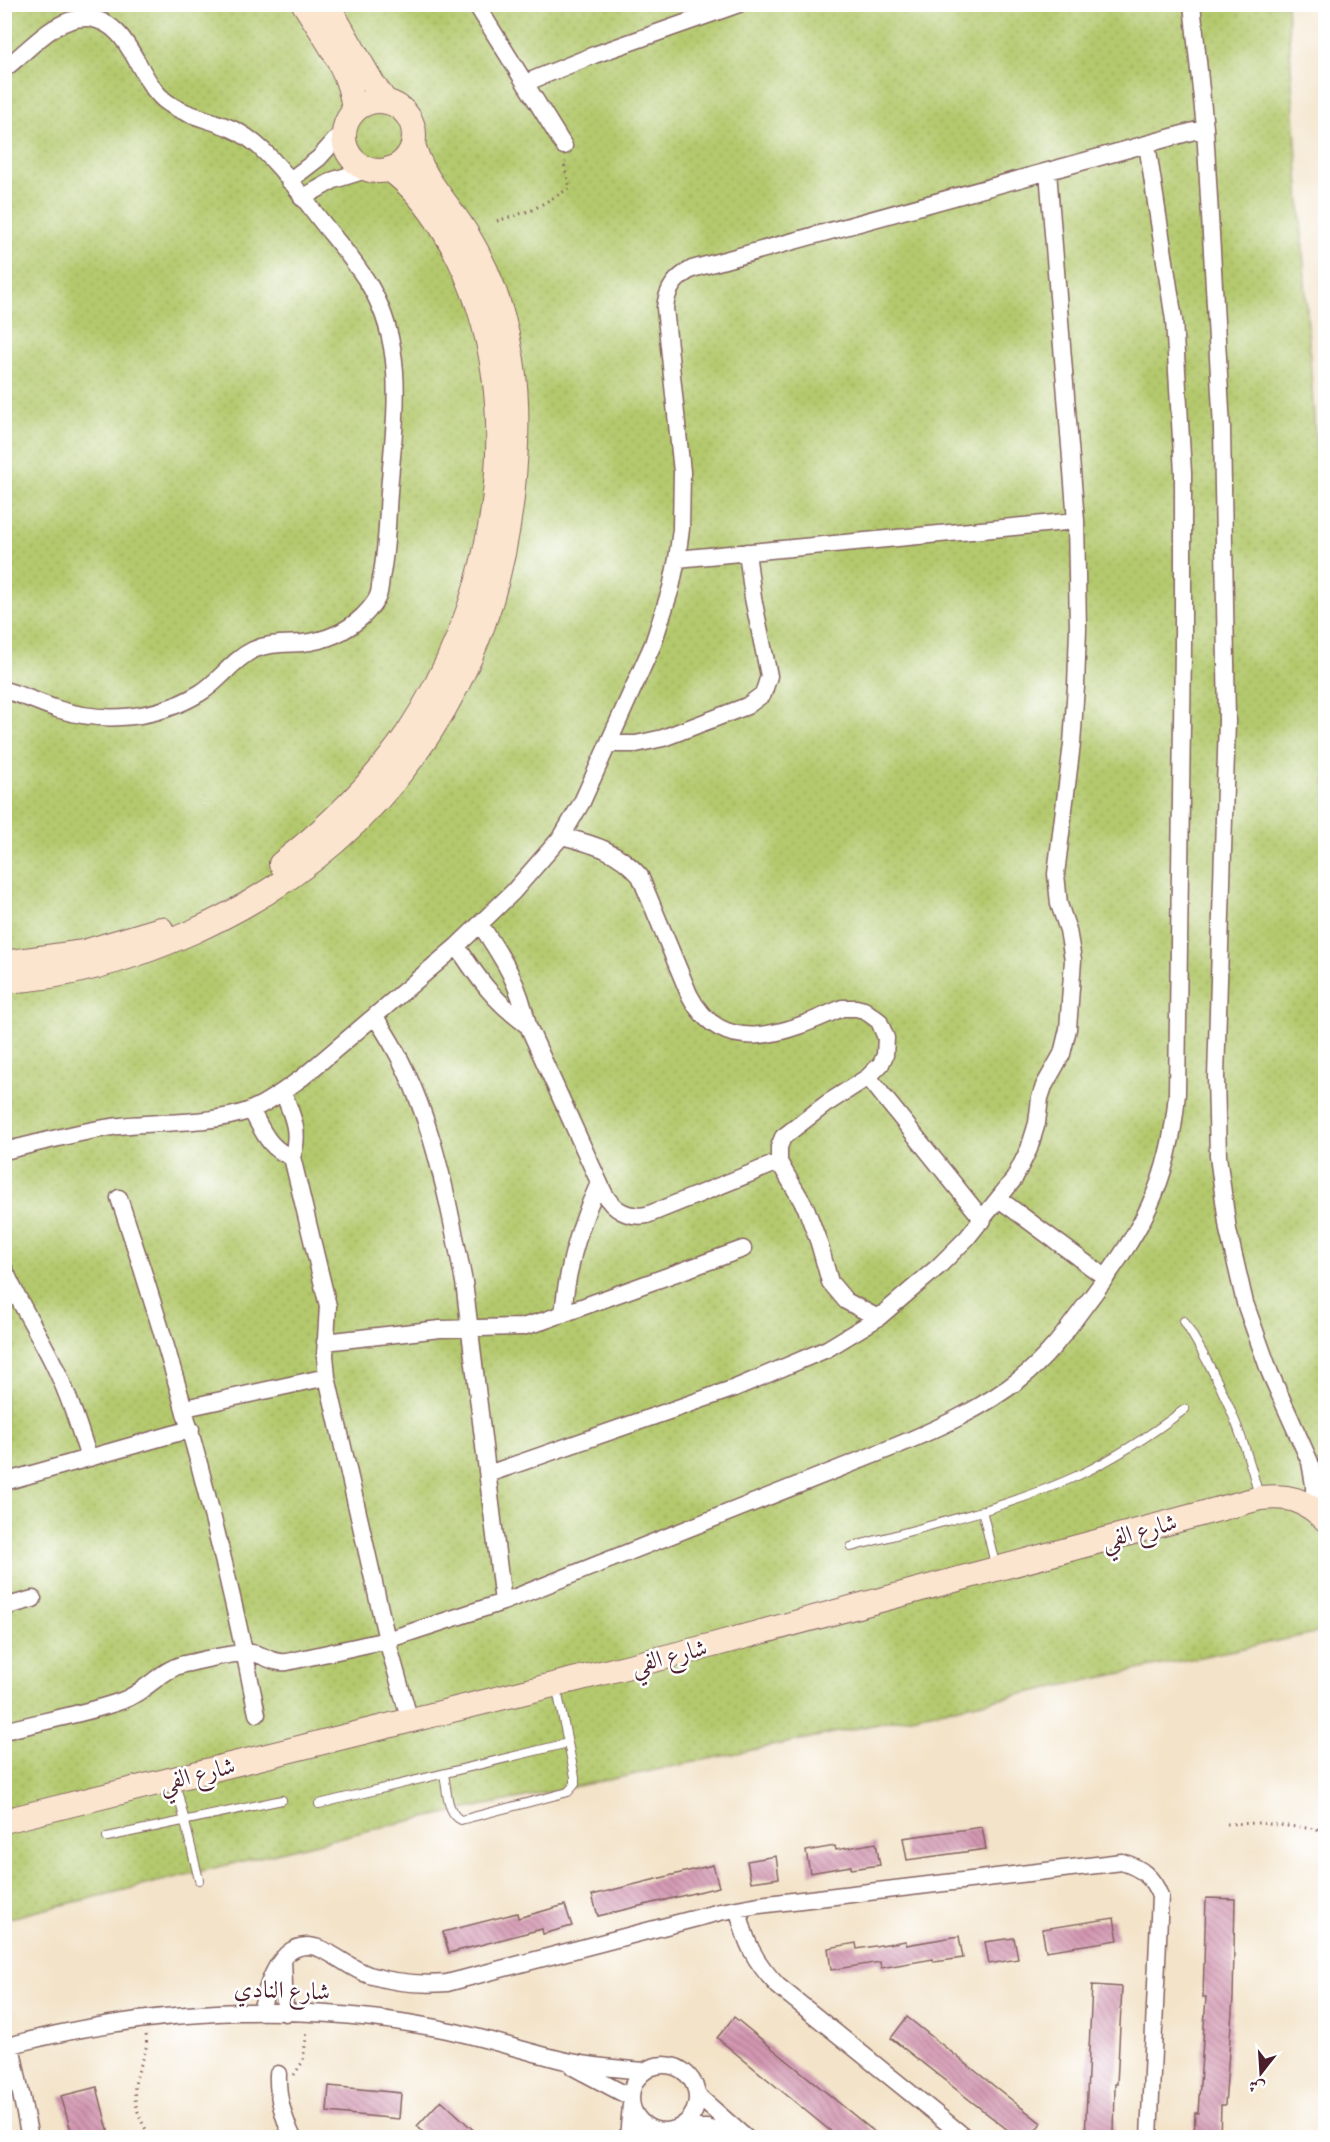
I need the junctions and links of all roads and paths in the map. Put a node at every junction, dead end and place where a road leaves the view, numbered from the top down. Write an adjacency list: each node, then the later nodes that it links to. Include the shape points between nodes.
1 (304, 4): 10 (street, via 345,73 351,89)
2 (327, 4): 9 (street)
3 (476, 4): 8 (street)
4 (739, 4): 6 (street)
5 (1192, 4): 11 (street)
6 (718, 8): 8 (street)
7 (4, 69): 17 (street, via 63,23 83,18 104,22 123,37 144,77 161,97 182,112 246,136)
8 (525, 83): 14 (street)
9 (386, 102): 10 (street, via 369,102); 12 (street, via 409,117)
10 (349, 120): 15 (street, via 344,138 349,154 354,161); 17 (street, via 319,158)
11 (1205, 128): 13 (street); 59 (street, via 1222,428 1227,697 1216,1077 1218,1156 1228,1230 1245,1303 1270,1373 1310,1462)
12 (413, 144): 15 (street, via 405,160); 29 (street, via 426,176 469,238 492,285 507,335 514,380 514,476 504,551 487,614 462,675 430,732 390,787 346,833 276,887 214,922 122,960 47,977)
13 (1147, 144): 16 (street); 44 (street, via 1174,320 1183,473 1177,1093 1173,1134 1160,1184 1148,1212)
14 (564, 146): 19 (path, via 571,159 564,163 570,188 532,210)
15 (379, 169): 18 (street, via 334,180); 28 (street, via 413,190 453,246 483,320 494,378 498,443 493,508 471,604 443,672 406,735 359,793 305,845 259,879 215,905 152,933 84,952)
16 (1048, 171): 20 (street); 22 (street, via 692,269 676,280 665,308 682,472)
17 (289, 181): 18 (street)
18 (303, 198): 23 (street, via 369,283 385,316 393,348 396,379 384,563 378,596 362,617 340,632 315,641 276,644 252,651 204,691 151,713 92,717)
19 (496, 221)
20 (1076, 521): 21 (street); 40 (street, via 1076,686 1056,874 1073,960 1068,1029 1062,1054 1040,1098 1029,1149)
21 (747, 552): 22 (street); 24 (street, via 769,676 763,694 747,706 663,738 636,744)
22 (677, 559): 24 (street, via 653,644)
23 (4, 690)
24 (608, 744): 25 (street)
25 (562, 836): 26 (street); 32 (street, via 605,849 640,876 693,1003 714,1025 735,1034 759,1036 798,1027 842,1008 864,1010 879,1021 887,1047 881,1064)
26 (480, 924): 27 (street); 31 (street, via 512,975)
27 (457, 946): 30 (street); 31 (street, via 485,988)
28 (4, 963)
29 (4, 981)
30 (375, 1017): 33 (street); 48 (street, via 405,1066 428,1131 465,1282)
31 (528, 1026): 38 (street)
32 (868, 1077): 37 (street, via 783,1137); 41 (street)
33 (283, 1092): 34 (street); 36 (street, via 297,1131)
34 (251, 1110): 35 (street, via 219,1118 110,1127); 36 (street, via 270,1143)
35 (4, 1151)
36 (292, 1157): 49 (street, via 328,1306)
37 (779, 1162): 38 (street, via 641,1216 613,1206); 46 (street, via 806,1208 830,1282 846,1301)
38 (599, 1183): 45 (street, via 574,1247)
39 (119, 1198): 51 (street)
40 (999, 1199): 41 (street); 44 (street)
41 (983, 1220): 46 (street, via 939,1266)
42 (743, 1249): 45 (street)
43 (4, 1268): 54 (street, via 68,1397)
44 (1106, 1278): 63 (street, via 1041,1360 1020,1379 950,1422)
45 (562, 1314): 48 (street, via 522,1327)
46 (878, 1318): 55 (street, via 827,1349 768,1376)
47 (1184, 1321): 57 (lane, via 1234,1416)
48 (470, 1328): 49 (street); 55 (street)
49 (325, 1342): 50 (street)
50 (327, 1377): 51 (street); 65 (street)
51 (185, 1408): 53 (street)
52 (1185, 1409): 58 (lane, via 1135,1445 1081,1474)
53 (191, 1429): 54 (street); 66 (street)
54 (89, 1458): 56 (street)
55 (488, 1474): 63 (street)
56 (4, 1482)
57 (1260, 1498): 59 (street, شارع الفي, via 1281,1496 1298,1500); 61 (street, شارع الفي)
58 (982, 1510): 60 (lane); 61 (lane)
59 (1320, 1514)
60 (851, 1547)
61 (996, 1569): 67 (street, شارع الفي)
62 (33, 1599): 64 (street)
63 (503, 1602): 65 (street)
64 (4, 1608)
65 (387, 1640): 66 (street, via 279,1663); 69 (street)
66 (245, 1653): 68 (street); 70 (street, via 172,1668 121,1701)
67 (555, 1685): 69 (street, شارع الفي); 71 (lane)
68 (256, 1714)
69 (410, 1721): 73 (street, شارع الفي)
70 (4, 1731)
71 (568, 1743): 72 (lane); 72 (lane, via 576,1780 573,1789 464,1820 452,1814)
72 (444, 1774): 75 (lane)
73 (175, 1779): 76 (lane); 77 (street, شارع الفي)
74 (282, 1800): 76 (lane)
75 (319, 1803)
76 (185, 1820): 80 (lane); 81 (lane)
77 (4, 1821)
78 (1227, 1824): 79 (path, via 1259,1822)
79 (1326, 1830)
80 (107, 1837)
81 (199, 1880)
82 (738, 1909): 83 (street, via 447,1983 383,1979 312,1947 291,1949); 102 (street, via 748,1945 778,1986); 103 (street, via 1113,1863 1142,1870 1160,1896)
83 (283, 1957): 84 (street); 85 (street)
84 (261, 2012): 85 (street, شارع النادي); 87 (street, شارع النادي)
85 (285, 2013): 86 (street, شارع النادي)
86 (308, 2014): 89 (street, شارع النادي, via 432,2026); 91 (path, via 303,2061 293,2076)
87 (143, 2019): 88 (street, شارع النادي); 97 (path, via 146,2048 133,2096)
88 (8, 2046): 96 (street)
89 (556, 2059): 90 (street, شارع النادي); 93 (street, شارع النادي)
90 (644, 2071): 92 (street, via 663,2065 682,2070 695,2085); 93 (street, via 637,2078)
91 (278, 2080): 98 (street, via 279,2099)
92 (697, 2095): 94 (street, via 694,2114); 101 (street)
93 (630, 2101): 95 (street, via 638,2120); 99 (street)
94 (680, 2128): 95 (street); 100 (street, via 707,2128)
95 (658, 2134)
96 (30, 2138)
97 (151, 2138)
98 (293, 2138)
99 (628, 2138)
100 (740, 2138)
101 (746, 2138)
102 (966, 2138)
103 (1149, 2138)

